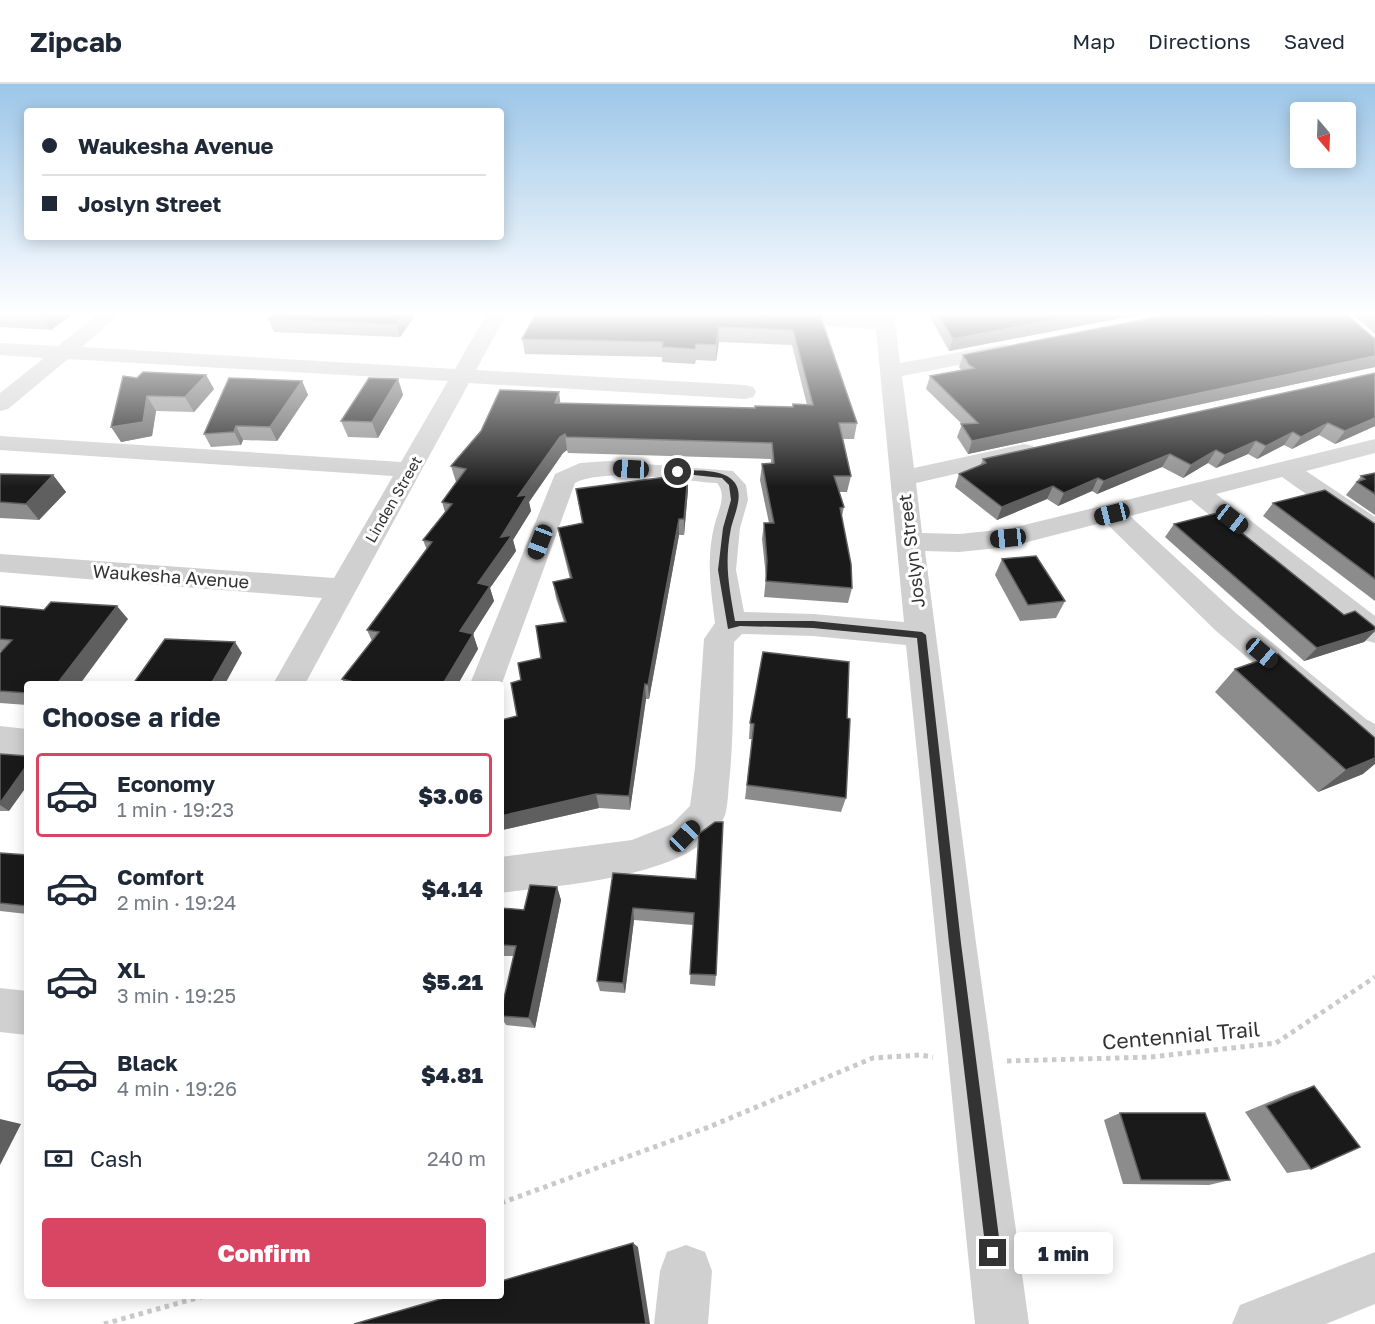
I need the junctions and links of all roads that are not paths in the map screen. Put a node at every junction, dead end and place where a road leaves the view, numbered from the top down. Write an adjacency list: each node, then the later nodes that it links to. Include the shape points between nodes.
1 (42, 371): 7 (street)
2 (373, 371): 5 (street)
3 (465, 371): 5 (street, Linden Street)
4 (892, 371): 13 (street, Joslyn Street)
5 (462, 376): 6 (street); 12 (street, Linden Street)
6 (745, 392)
7 (0, 404)
8 (0, 442): 12 (street)
9 (1048, 446): 13 (street)
10 (1375, 446): 11 (street)
11 (1285, 468): 14 (street); 16 (street)
12 (409, 470): 19 (street, Linden Street)
13 (903, 478): 17 (street, Joslyn Street)
14 (1196, 491): 15 (street); 21 (street)
15 (1112, 514): 17 (street, via 1008,538); 25 (street, via 1226,622 1354,729)
16 (1375, 530)
17 (910, 542): 22 (street, Joslyn Street)
18 (0, 563): 19 (street, Waukesha Avenue)
19 (341, 589): 23 (street, Linden Street)
20 (731, 626): 22 (street, via 813,624); 24 (street, via 722,570 735,500 733,484 724,476 608,468 580,470 564,478); 28 (street, via 719,639 708,813 685,836 633,857)
21 (1375, 632)
22 (922, 635): 34 (street, Joslyn Street)
23 (291, 681)
24 (487, 681)
25 (1375, 739)
26 (0, 740): 27 (street)
27 (24, 743)
28 (504, 875)
29 (0, 1010): 30 (street)
30 (24, 1013)
31 (686, 1271): 33 (street)
32 (1375, 1278): 35 (street)
33 (681, 1324)
34 (1002, 1324)
35 (1258, 1324)

